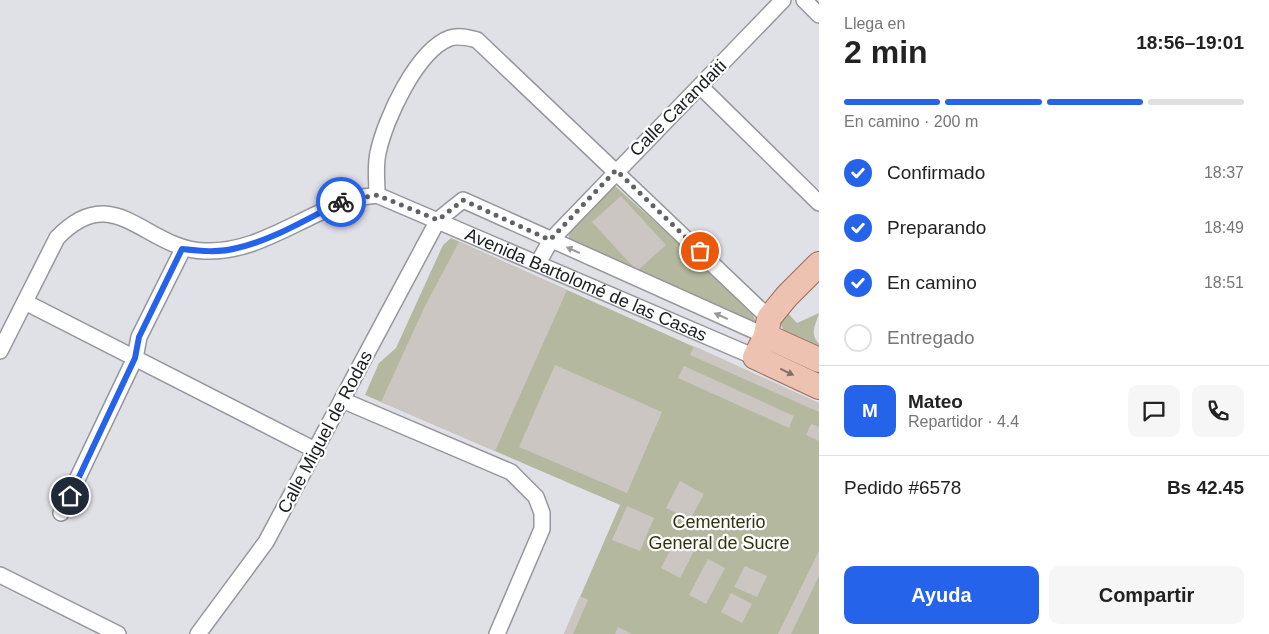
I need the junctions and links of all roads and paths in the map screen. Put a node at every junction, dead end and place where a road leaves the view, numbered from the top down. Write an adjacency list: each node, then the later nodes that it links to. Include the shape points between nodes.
1 (783, 0): 4 (street, Calle Carandaiti)
2 (804, 0): 3 (street)
3 (819, 15)
4 (701, 87): 5 (street, Calle Carandaiti); 7 (street)
5 (616, 170): 6 (street, via 477,40 451,38 418,63 385,127 378,154); 9 (street, Calle Carandaiti); 14 (street)
6 (377, 195): 8 (street); 10 (street, via 346,200 235,249)
7 (819, 203)
8 (438, 220): 9 (street, Avenida Bartolomé de las Casas, via 463,200); 11 (street, Avenida Bartolomé de las Casas); 20 (street, Calle Miguel de Rodas)
9 (550, 240): 11 (street, Calle Carandaiti); 14 (street, Avenida Bartolomé de las Casas, one-way to 9)
10 (182, 249): 13 (street, via 116,214 90,214 69,225 57,238); 17 (street, via 139,337)
11 (538, 263): 16 (street, Avenida Bartolomé de las Casas)
12 (819, 264): 14 (main road)
13 (25, 302): 15 (street); 17 (street)
14 (768, 327): 16 (main road); 18 (main road, Avenida Bartolomé de las Casas)
15 (0, 350)
16 (755, 357): 19 (main road, Avenida Bartolomé de las Casas, one-way to 19)
17 (135, 358): 21 (street); 22 (street)
18 (819, 360)
19 (819, 387)
20 (342, 400): 21 (street, Calle Miguel de Rodas); 26 (street, via 511,472 536,497 542,513 542,529)
21 (315, 450): 25 (street, Calle Miguel de Rodas, via 266,542)
22 (61, 513)
23 (0, 575): 24 (street)
24 (118, 634)
25 (198, 634)
26 (497, 634)

